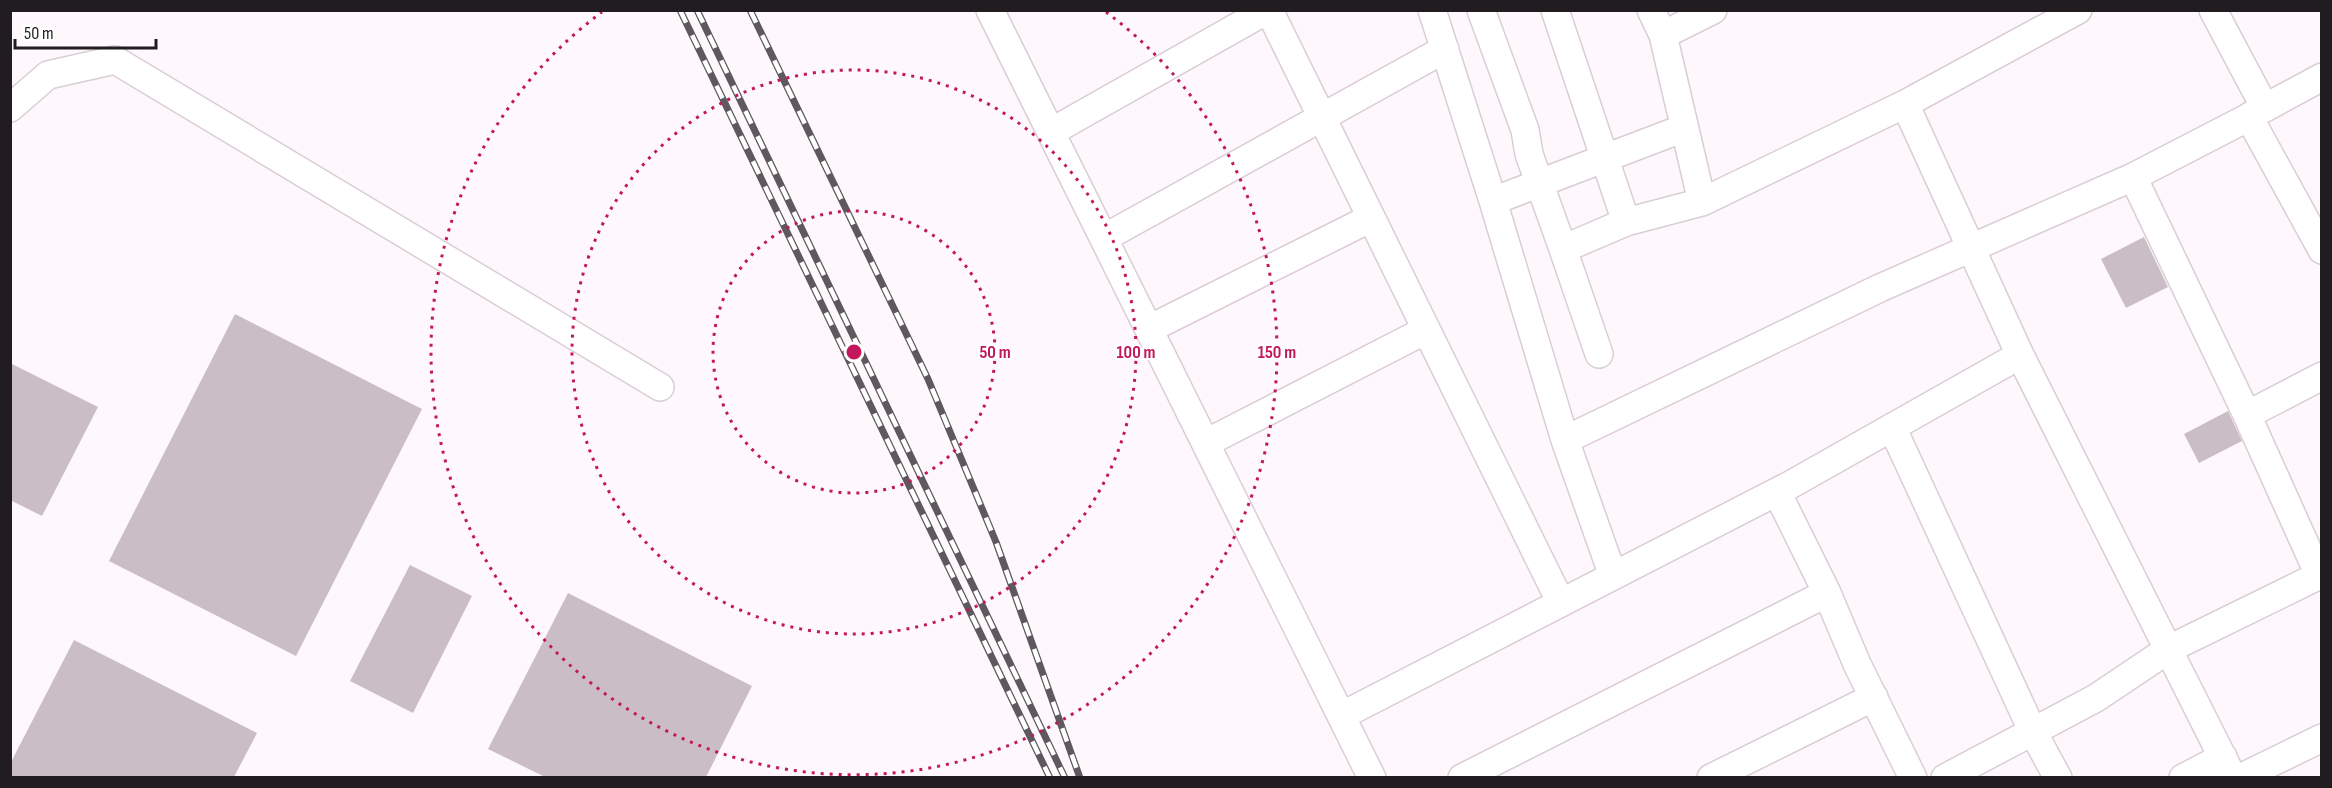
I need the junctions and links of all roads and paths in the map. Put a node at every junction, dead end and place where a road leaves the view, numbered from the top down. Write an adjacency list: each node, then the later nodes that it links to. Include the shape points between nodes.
1 (990, 10): 19 (street)
2 (1268, 10): 17 (street); 19 (street)
3 (1432, 10): 12 (street)
4 (1481, 10): 22 (street, via 1525,130)
5 (1555, 10): 20 (street)
6 (1652, 10): 11 (street)
7 (1713, 10): 11 (street)
8 (2078, 10): 10 (street)
9 (2213, 10): 16 (street)
10 (2031, 22): 14 (street)
11 (1663, 35): 18 (street)
12 (1445, 49): 17 (street); 23 (street)
13 (2322, 77): 16 (street)
14 (1905, 104): 24 (street); 29 (street)
15 (10, 108): 36 (street, via 48,75 115,60)
16 (2257, 112): 21 (street); 30 (street)
17 (1322, 118): 25 (street); 27 (street)
18 (1684, 128): 20 (street); 24 (street)
19 (1051, 132): 27 (street)
20 (1605, 160): 22 (street); 26 (street)
21 (2133, 177): 29 (street); 37 (street)
22 (1539, 182): 23 (street); 28 (street)
23 (1493, 201): 39 (street)
24 (1701, 202): 26 (street)
25 (1371, 218): 31 (street); 32 (street)
26 (1626, 222): 28 (street)
27 (1104, 238): 31 (street)
28 (1563, 249): 33 (street)
29 (1972, 249): 34 (street); 39 (street, via 1870,293)
30 (2322, 250)
31 (1149, 329): 40 (street)
32 (1426, 330): 40 (street); 45 (street)
33 (1599, 354)
34 (2020, 355): 38 (street); 46 (street)
35 (2322, 376): 37 (street)
36 (660, 387)
37 (2247, 416): 42 (street)
38 (1892, 427): 41 (street); 49 (street)
39 (1565, 440): 43 (street)
40 (1206, 443): 48 (street)
41 (1777, 492): 43 (street); 44 (street)
42 (2320, 574): 46 (street)
43 (1613, 576): 45 (street)
44 (1827, 593): 47 (street); 53 (street)
45 (1561, 603): 48 (street)
46 (2169, 649): 49 (street, via 2096,698); 51 (street)
47 (1874, 697): 54 (street); 55 (street)
48 (1343, 715): 52 (street)
49 (2031, 730): 56 (street); 57 (street)
50 (2322, 738): 51 (street)
51 (2232, 771): 58 (street)
52 (1372, 777)
53 (1462, 777)
54 (1711, 777)
55 (1913, 777)
56 (1945, 777)
57 (2058, 777)
58 (2183, 777)

